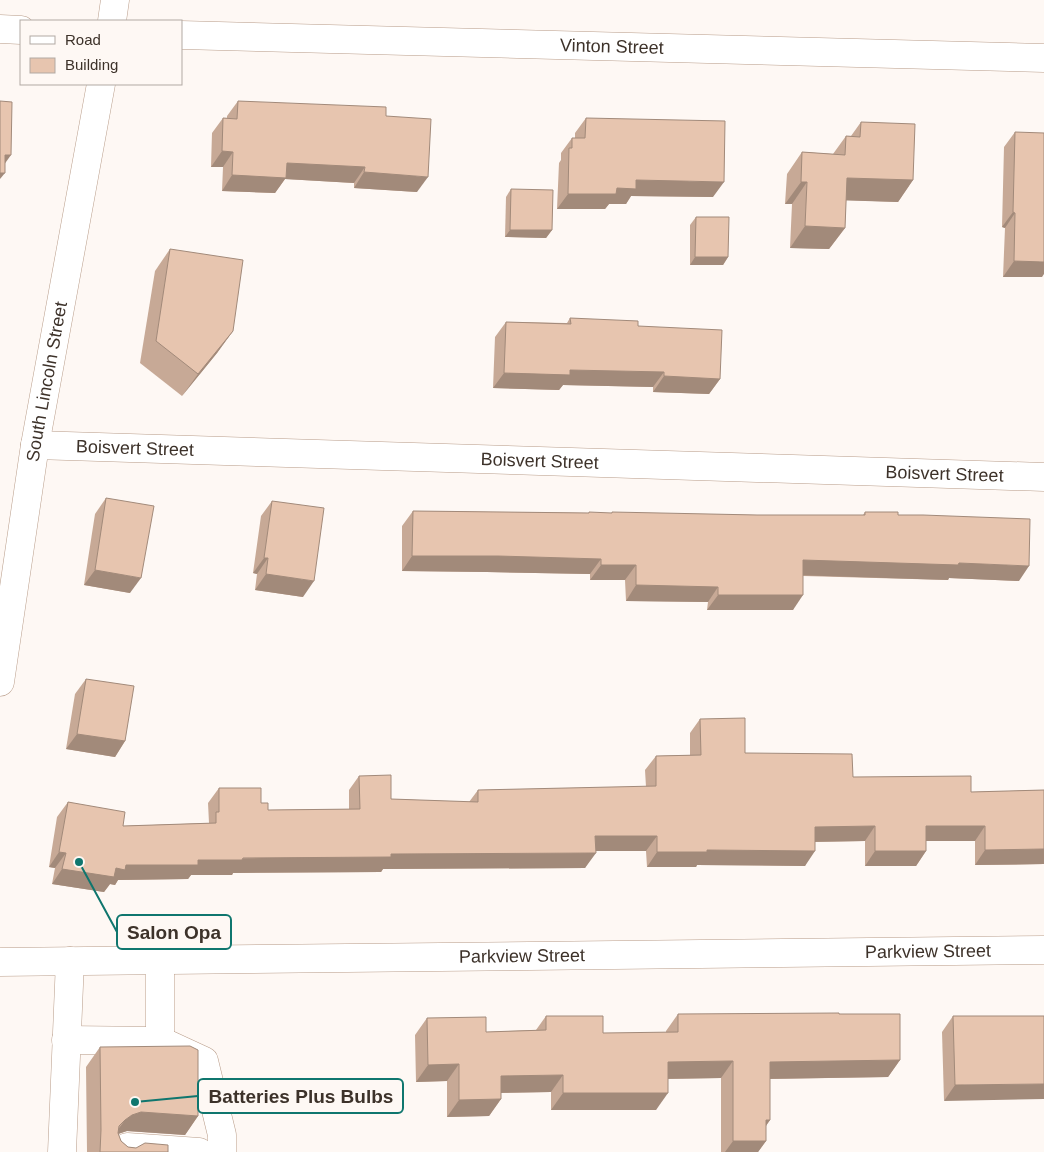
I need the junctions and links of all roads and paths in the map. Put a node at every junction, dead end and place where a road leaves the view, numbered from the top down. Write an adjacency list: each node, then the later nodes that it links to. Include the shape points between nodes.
1 (115, 0): 2 (street)
2 (112, 20)
3 (0, 29): 4 (street)
4 (20, 30)
5 (182, 35): 6 (street, Vinton Street)
6 (1044, 58)
7 (101, 85): 8 (street, South Lincoln Street)
8 (35, 445): 9 (street, Boisvert Street); 10 (street, South Lincoln Street)
9 (1044, 477)
10 (0, 682)
11 (1044, 950): 12 (street, Parkview Street)
12 (160, 960): 13 (street, Parkview Street); 16 (street)
13 (70, 961): 14 (street, Parkview Street); 15 (street)
14 (0, 962)
15 (66, 1040): 16 (street); 17 (street)
16 (160, 1040): 20 (street, via 204,1062 222,1135)
17 (62, 1152)
18 (120, 1152): 19 (street, via 127,1147)
19 (199, 1152)
20 (222, 1152)

